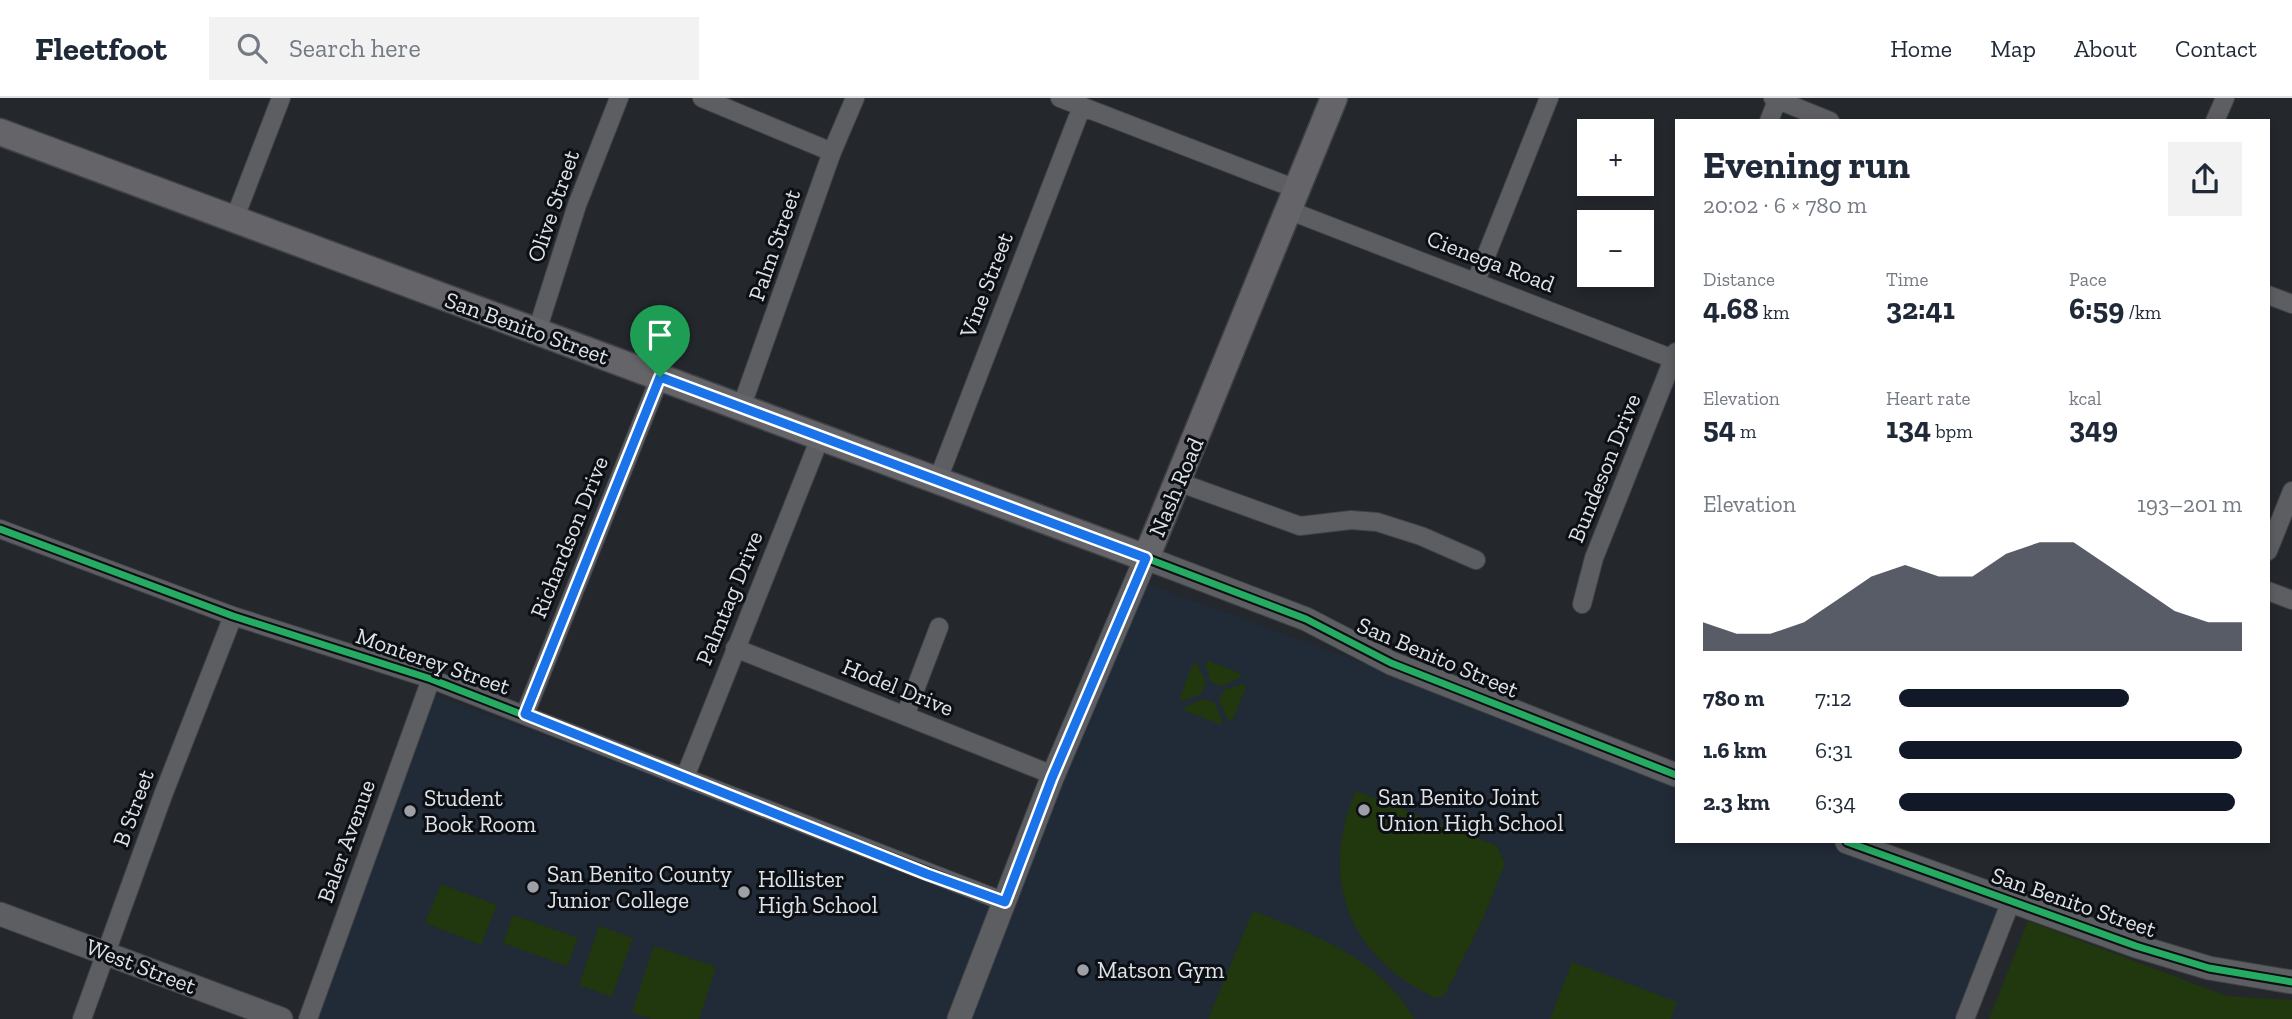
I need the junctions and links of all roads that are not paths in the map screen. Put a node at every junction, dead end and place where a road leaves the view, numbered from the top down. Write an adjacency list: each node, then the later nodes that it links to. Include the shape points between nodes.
1 (281, 98): 17 (street)
2 (619, 98): 21 (street, Olive Street, via 577,205)
3 (702, 98): 15 (street)
4 (855, 98): 15 (street, Palm Street)
5 (1060, 98): 10 (street, Cienega Road)
6 (1334, 98): 16 (main road, Nash Road)
7 (1549, 98): 18 (street)
8 (2225, 98): 13 (street)
9 (1776, 99): 11 (street); 12 (street)
10 (1082, 106): 16 (street, Cienega Road); 27 (street, Vine Street)
11 (1770, 119)
12 (1825, 119)
13 (2216, 119)
14 (0, 132): 17 (main road, San Benito Street)
15 (832, 152): 25 (street, Palm Street)
16 (1292, 199): 18 (street, Cienega Road); 28 (main road, Nash Road)
17 (234, 220): 21 (main road, San Benito Street)
18 (1476, 281): 22 (street, Cienega Road)
19 (2270, 296): 20 (street)
20 (2292, 304)
21 (537, 331): 24 (main road, San Benito Street)
22 (1675, 357)
23 (1675, 359): 36 (street, Bundeson Drive, via 1594,558)
24 (660, 377): 25 (main road, San Benito Street); 41 (street, Richardson Drive)
25 (741, 408): 26 (main road, San Benito Street)
26 (820, 438): 27 (main road, San Benito Street); 39 (street, Palmtag Drive)
27 (937, 482): 32 (main road, San Benito Street)
28 (1178, 482): 32 (main road, Nash Road); 33 (street, via 1300,526 1377,522)
29 (2292, 491): 31 (street)
30 (0, 529): 37 (street, Monterey Street)
31 (2270, 546)
32 (1146, 558): 44 (street, San Benito Street, via 1306,619 1391,663); 48 (street, Nash Road, via 1052,778)
33 (1476, 560)
34 (2270, 592): 35 (street)
35 (2292, 600)
36 (1582, 604)
37 (233, 616): 40 (street, Monterey Street); 50 (street, B Street)
38 (939, 627): 42 (street)
39 (735, 648): 42 (street, Hodel Drive); 45 (street, Palmtag Drive)
40 (430, 679): 41 (street, Monterey Street); 54 (street, Baler Avenue)
41 (525, 714): 45 (street, Monterey Street)
42 (905, 716): 43 (street, Hodel Drive)
43 (1043, 771)
44 (1675, 775)
45 (685, 777): 48 (street, Monterey Street)
46 (1850, 843): 47 (street, San Benito Street)
47 (2011, 901): 51 (street, San Benito Street, via 2208,968); 56 (street)
48 (1005, 902): 55 (street, Nash Road)
49 (0, 914): 50 (street, West Street)
50 (107, 953): 52 (street, B Street); 53 (street, West Street)
51 (2292, 982)
52 (82, 1019)
53 (281, 1019)
54 (308, 1019)
55 (959, 1019)
56 (1965, 1019)

